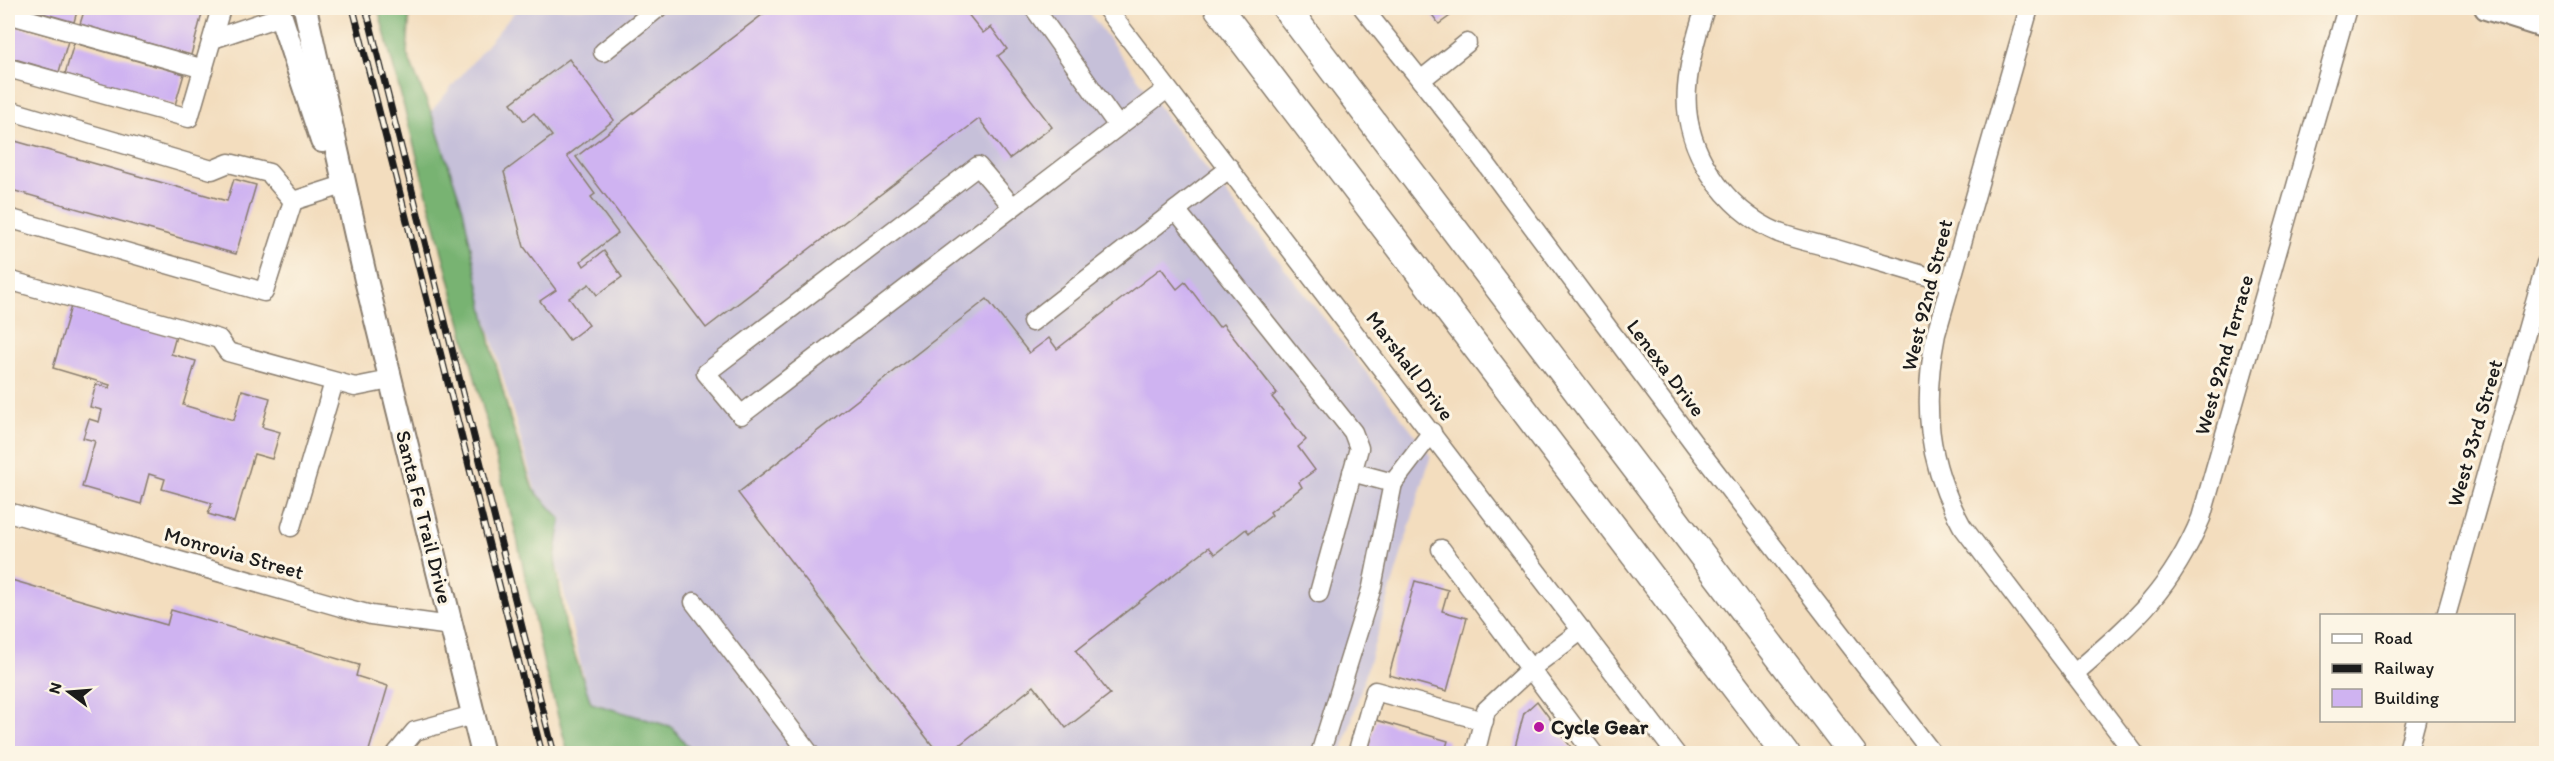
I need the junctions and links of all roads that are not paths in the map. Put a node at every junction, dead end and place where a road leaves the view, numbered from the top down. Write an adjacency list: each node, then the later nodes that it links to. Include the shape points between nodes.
1 (221, 8): 17 (street)
2 (305, 8): 34 (main road, Santa Fe Trail Drive)
3 (658, 8): 19 (street)
4 (1034, 8): 25 (street)
5 (1106, 8): 23 (street, Marshall Drive)
6 (1218, 8): 63 (highway)
7 (1286, 8): 64 (highway)
8 (1364, 8): 22 (street, Lenexa Drive)
9 (1705, 8): 35 (street, via 1690,64 1688,116 1704,164 1724,192 1749,216 1779,232)
10 (2028, 8): 35 (street, West 92nd Street)
11 (2347, 8): 51 (street, West 92nd Terrace, via 2197,528 2165,586 2136,620)
12 (2486, 8): 14 (main road)
13 (280, 12): 17 (street); 27 (main road, Santa Fe Trail Drive)
14 (2519, 13): 16 (main road)
15 (8, 14): 21 (street)
16 (2547, 27)
17 (213, 39): 21 (street)
18 (1467, 43): 22 (street)
19 (603, 52)
20 (8, 68): 21 (street, via 189,118)
21 (204, 69)
22 (1421, 80): 65 (street, Lenexa Drive)
23 (1167, 89): 25 (street); 26 (street, Marshall Drive)
24 (8, 110): 28 (street, via 212,170 229,163 269,173)
25 (1118, 126): 29 (street)
26 (1230, 168): 30 (street); 39 (street, Marshall Drive)
27 (337, 187): 28 (street); 34 (main road, Santa Fe Trail Drive)
28 (293, 201): 31 (street, via 264,292)
29 (1012, 206): 29 (street, via 741,414 706,373 978,166)
30 (1176, 210): 36 (street); 40 (street, via 1353,432 1359,448)
31 (8, 218)
32 (2547, 263): 47 (street, West 93rd Street)
33 (8, 280): 38 (street, via 219,339 228,352)
34 (366, 280): 37 (main road, Santa Fe Trail Drive)
35 (1950, 283): 51 (street, West 92nd Street, via 1929,373 1927,402 1936,466 1962,526)
36 (1032, 322)
37 (390, 380): 38 (street, via 355,387); 48 (main road, Santa Fe Trail Drive)
38 (334, 382): 43 (street)
39 (1432, 432): 41 (street); 49 (street, Marshall Drive)
40 (1352, 472): 41 (street); 45 (street)
41 (1393, 483): 58 (street, via 1372,587)
42 (8, 512): 48 (street, Monrovia Street, via 371,615)
43 (291, 527)
44 (1441, 549): 50 (street)
45 (1319, 593)
46 (694, 602): 57 (street)
47 (2446, 614)
48 (451, 626): 52 (main road, Santa Fe Trail Drive)
49 (1582, 630): 50 (street); 62 (street, Marshall Drive)
50 (1530, 669): 53 (street, via 1486,710); 61 (street)
51 (2074, 674): 66 (street, West 92nd Street)
52 (473, 715): 55 (street, via 415,731); 56 (main road, Santa Fe Trail Drive)
53 (1484, 721): 59 (street, via 1375,691); 60 (street)
54 (2415, 722): 67 (street)
55 (396, 753)
56 (483, 753)
57 (810, 753)
58 (1320, 753)
59 (1357, 753)
60 (1475, 753)
61 (1594, 753)
62 (1677, 753)
63 (1786, 753)
64 (1853, 753)
65 (1933, 753)
66 (2134, 753)
67 (2407, 753)

